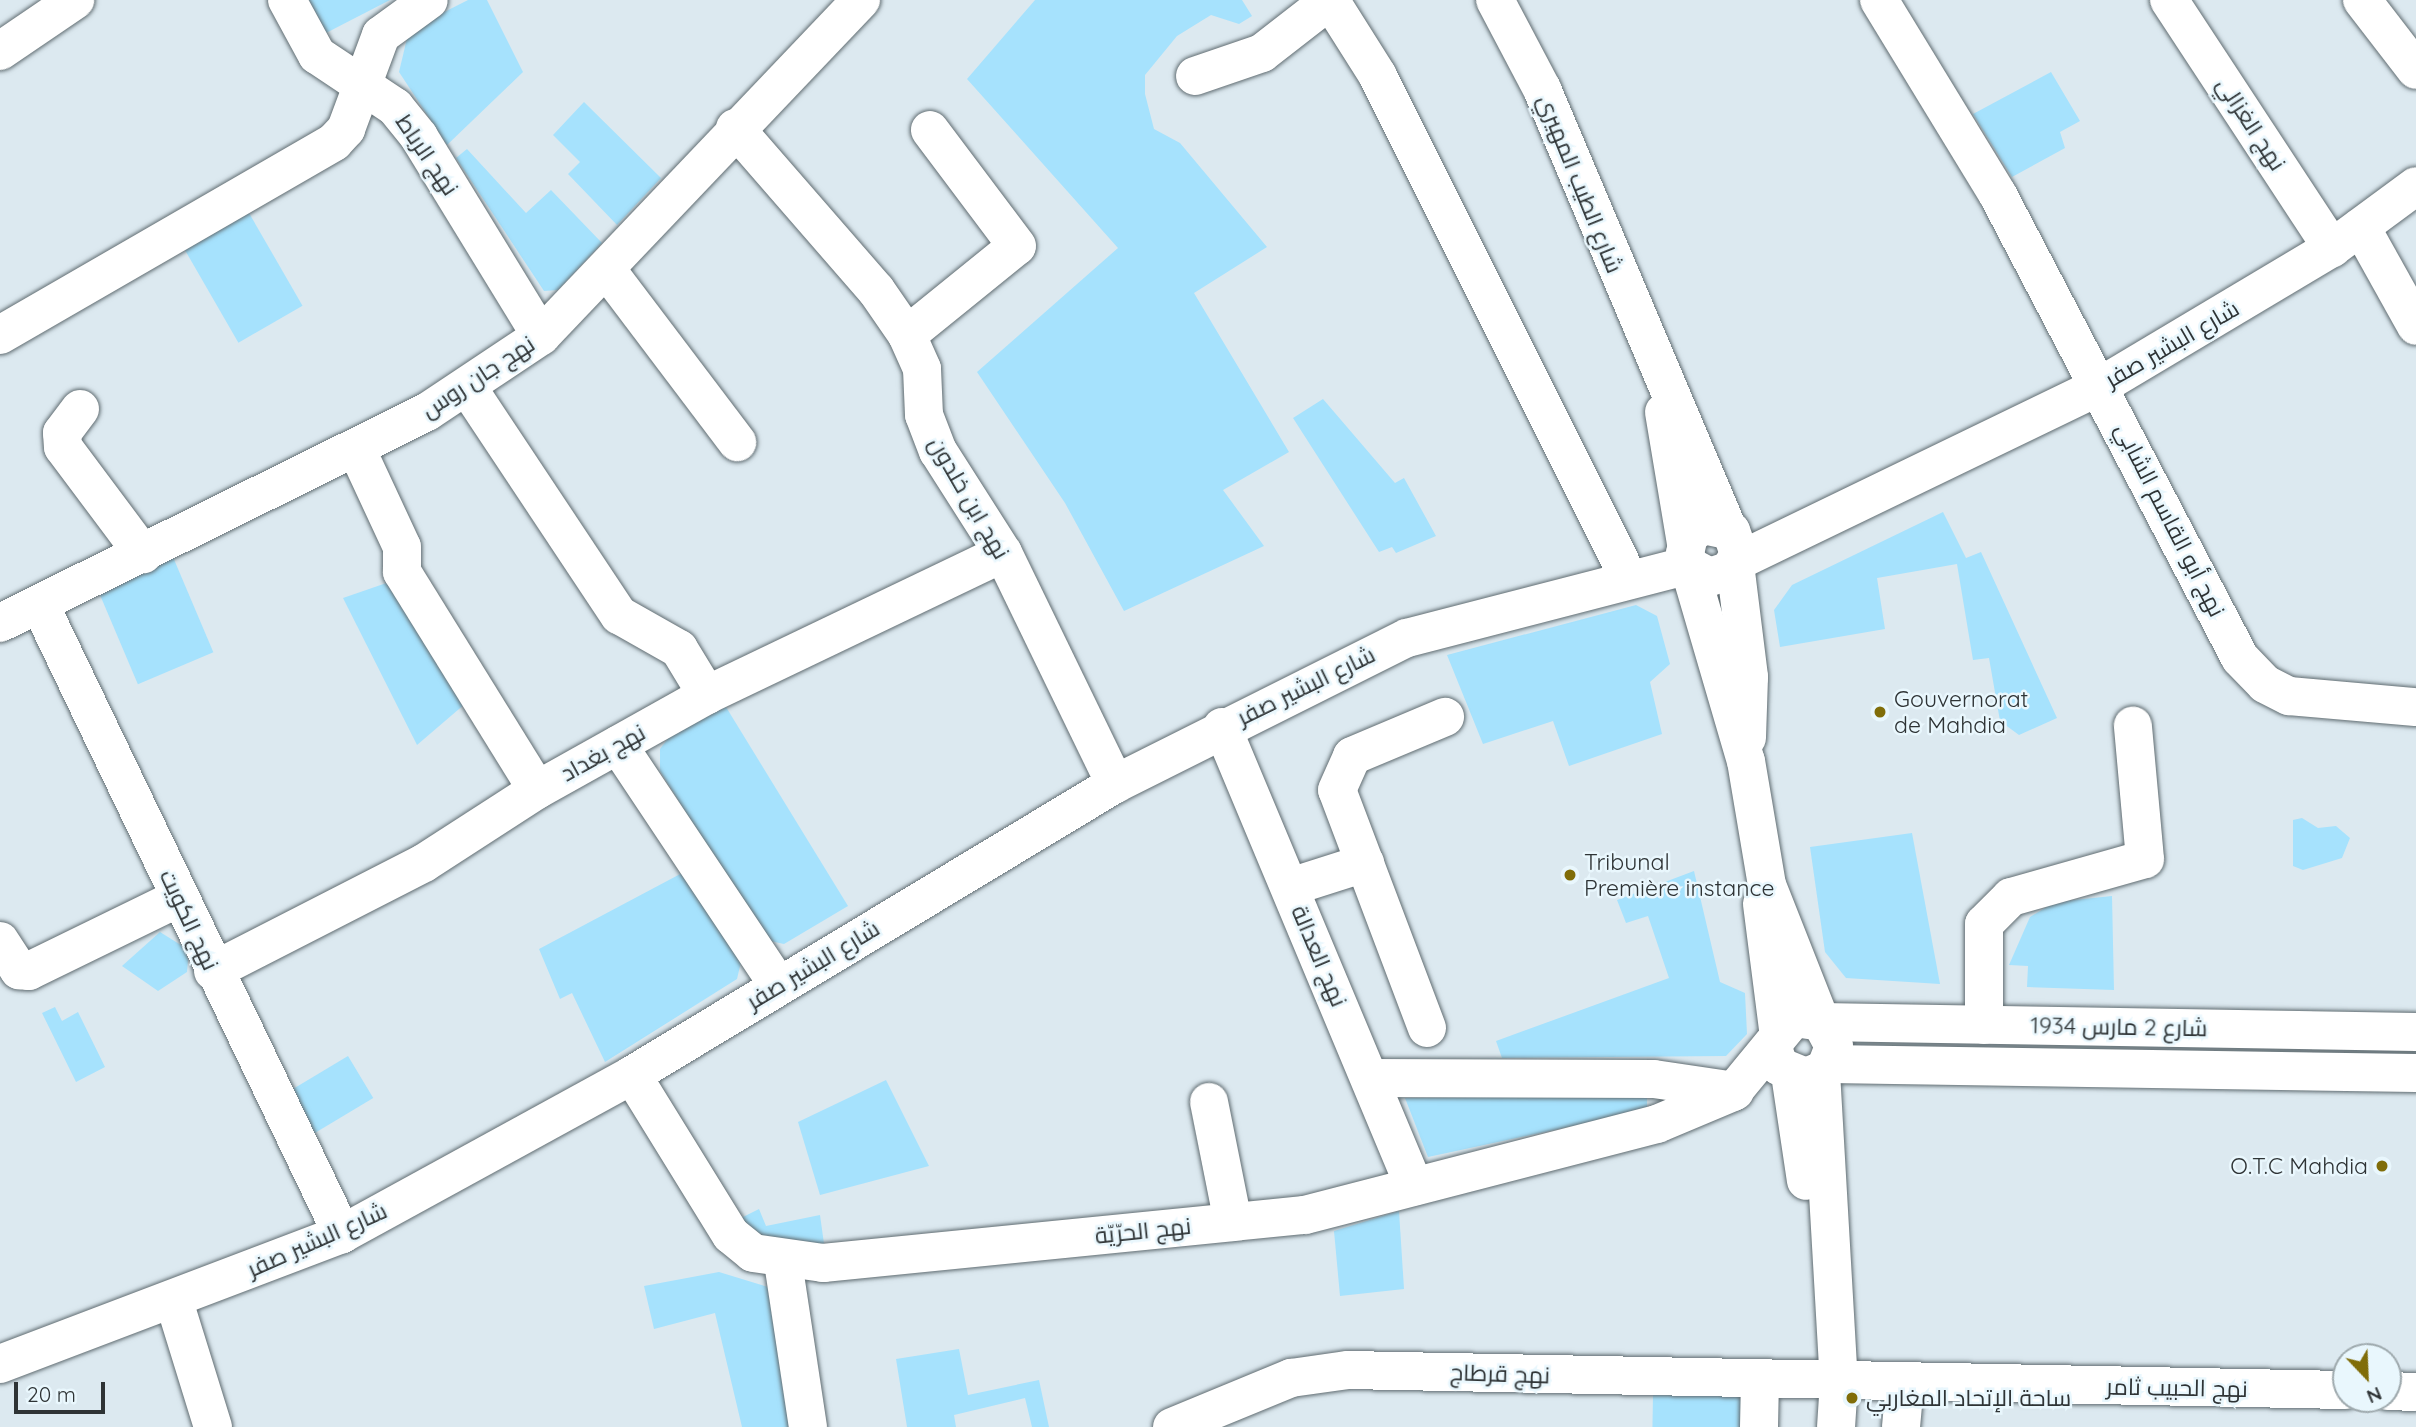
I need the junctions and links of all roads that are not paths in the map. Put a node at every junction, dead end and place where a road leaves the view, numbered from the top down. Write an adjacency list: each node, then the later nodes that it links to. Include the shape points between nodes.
1 (75, 0): 9 (street)
2 (287, 0): 12 (street, نهج الرباط, via 317,55)
3 (429, 0): 12 (street, via 381,35)
4 (1495, 0): 22 (street, شارع الطيب المهيري, via 1542,89)
5 (1879, 0): 23 (street, نهج أبو القاسم الشابي, via 1998,195)
6 (2362, 0): 10 (street)
7 (2177, 3): 16 (street, نهج الغزالي)
8 (849, 5): 13 (street, نهج جان روس)
9 (0, 51)
10 (2416, 70)
11 (1195, 76): 32 (street, via 1262,53 1330,0 1378,76)
12 (361, 87): 19 (street, via 334,142); 21 (street, نهج الرباط, via 394,107 419,137)
13 (735, 128): 17 (street, نهج جان روس); 20 (street, نهج ابن خلدون, via 876,290)
14 (930, 130): 20 (street, via 1017,246)
15 (2416, 186): 16 (street, شارع البشير صفر)
16 (2346, 237): 18 (street, نهج الغزالي); 23 (street, شارع البشير صفر)
17 (607, 270): 21 (street, نهج جان روس); 26 (street)
18 (2416, 326)
19 (0, 335)
20 (906, 335): 29 (street, نهج ابن خلدون, via 922,369 924,415 938,451)
21 (541, 336): 24 (street, نهج جان روس)
22 (1656, 372): 28 (street, شارع الطيب المهيري, via 1691,436); 31 (street, شارع الطيب المهيري)
23 (2102, 385): 28 (street, شارع البشير صفر, via 1912,475); 36 (street, نهج أبو القاسم الشابي, via 2240,658 2265,684 2289,696)
24 (468, 388): 27 (street, نهج جان روس); 35 (street, via 619,615 679,649)
25 (80, 410): 30 (street, via 62,433 63,447)
26 (737, 442)
27 (356, 448): 30 (street, نهج جان روس); 43 (street, via 402,547 402,572)
28 (1732, 546): 31 (street, شارع البشير صفر, via 1702,525); 41 (street, شارع الطيب المهيري, via 1749,677)
29 (1003, 553): 35 (street, نهج بغداد); 42 (street, نهج ابن خلدون)
30 (143, 554): 33 (street, نهج جان روس)
31 (1688, 555): 32 (street, شارع البشير صفر); 41 (street, شارع الطيب المهيري)
32 (1628, 577): 39 (street, شارع البشير صفر, via 1407,638)
33 (40, 605): 34 (street, نهج جان روس); 47 (street, نهج الكويت)
34 (0, 623)
35 (707, 695): 40 (street, نهج بغداد)
36 (2416, 707)
37 (1445, 717): 44 (street, via 1352,756 1337,790)
38 (2133, 726): 53 (street, via 2145,859 2011,897 1984,924)
39 (1222, 727): 42 (street, شارع البشير صفر); 46 (street, نهج العدالة)
40 (618, 745): 43 (street, نهج بغداد); 50 (street)
41 (1746, 761): 45 (street, شارع الطيب المهيري)
42 (1115, 784): 50 (street, شارع البشير صفر)
43 (537, 790): 49 (street, نهج بغداد, via 424,863)
44 (1365, 863): 46 (street); 55 (street)
45 (1767, 885): 51 (street, شارع الطيب المهيري); 57 (street, شارع الطيب المهيري, via 1762,925)
46 (1290, 887): 62 (street, نهج العدالة)
47 (179, 898): 48 (street, via 29,971 19,970); 49 (street, نهج الكويت)
48 (0, 941)
49 (213, 971): 67 (street, نهج الكويت)
50 (778, 985): 61 (street, شارع البشير صفر)
51 (1821, 1022): 52 (street, شارع 2 مارس 1934); 57 (street, شارع الطيب المهيري, via 1832,1037)
52 (1934, 1024): 53 (street, شارع 2 مارس 1934); 58 (street)
53 (1984, 1025): 54 (street, شارع 2 مارس 1934)
54 (2079, 1026): 56 (street, شارع 2 مارس 1934); 59 (street)
55 (1427, 1028)
56 (2416, 1032)
57 (1796, 1060): 58 (street, شارع 2 مارس 1934); 63 (street); 72 (street, شارع الطيب المهيري, via 1806,1183 1826,1235)
58 (1935, 1065): 59 (street, شارع 2 مارس 1934)
59 (2080, 1068): 60 (street, شارع 2 مارس 1934)
60 (2416, 1073)
61 (632, 1075): 67 (street, شارع البشير صفر); 68 (street, نهج الحرّيّة, via 731,1234 752,1253)
62 (1370, 1077): 63 (street, via 1654,1079); 65 (street, نهج العدالة)
63 (1733, 1092): 65 (street, نهج الحرّيّة, via 1657,1124)
64 (1209, 1102): 66 (street)
65 (1414, 1187): 66 (street, نهج الحرّيّة, via 1305,1215)
66 (1233, 1222): 68 (street, نهج الحرّيّة)
67 (342, 1234): 69 (street, شارع البشير صفر)
68 (783, 1262): 76 (street)
69 (174, 1301): 70 (street, شارع البشير صفر); 75 (street)
70 (0, 1364)
71 (1760, 1381): 72 (street, نهج قرطاج); 77 (street, نهج قرطاج, via 1348,1370 1291,1378); 78 (street)
72 (1839, 1381): 73 (street, نهج الحبيب ثامر); 79 (street, شارع الطيب المهيري)
73 (1905, 1383): 74 (street, نهج الحبيب ثامر); 80 (street)
74 (2332, 1391)
75 (213, 1427)
76 (808, 1427)
77 (1172, 1427)
78 (1759, 1427)
79 (1836, 1427)
80 (1901, 1427)

